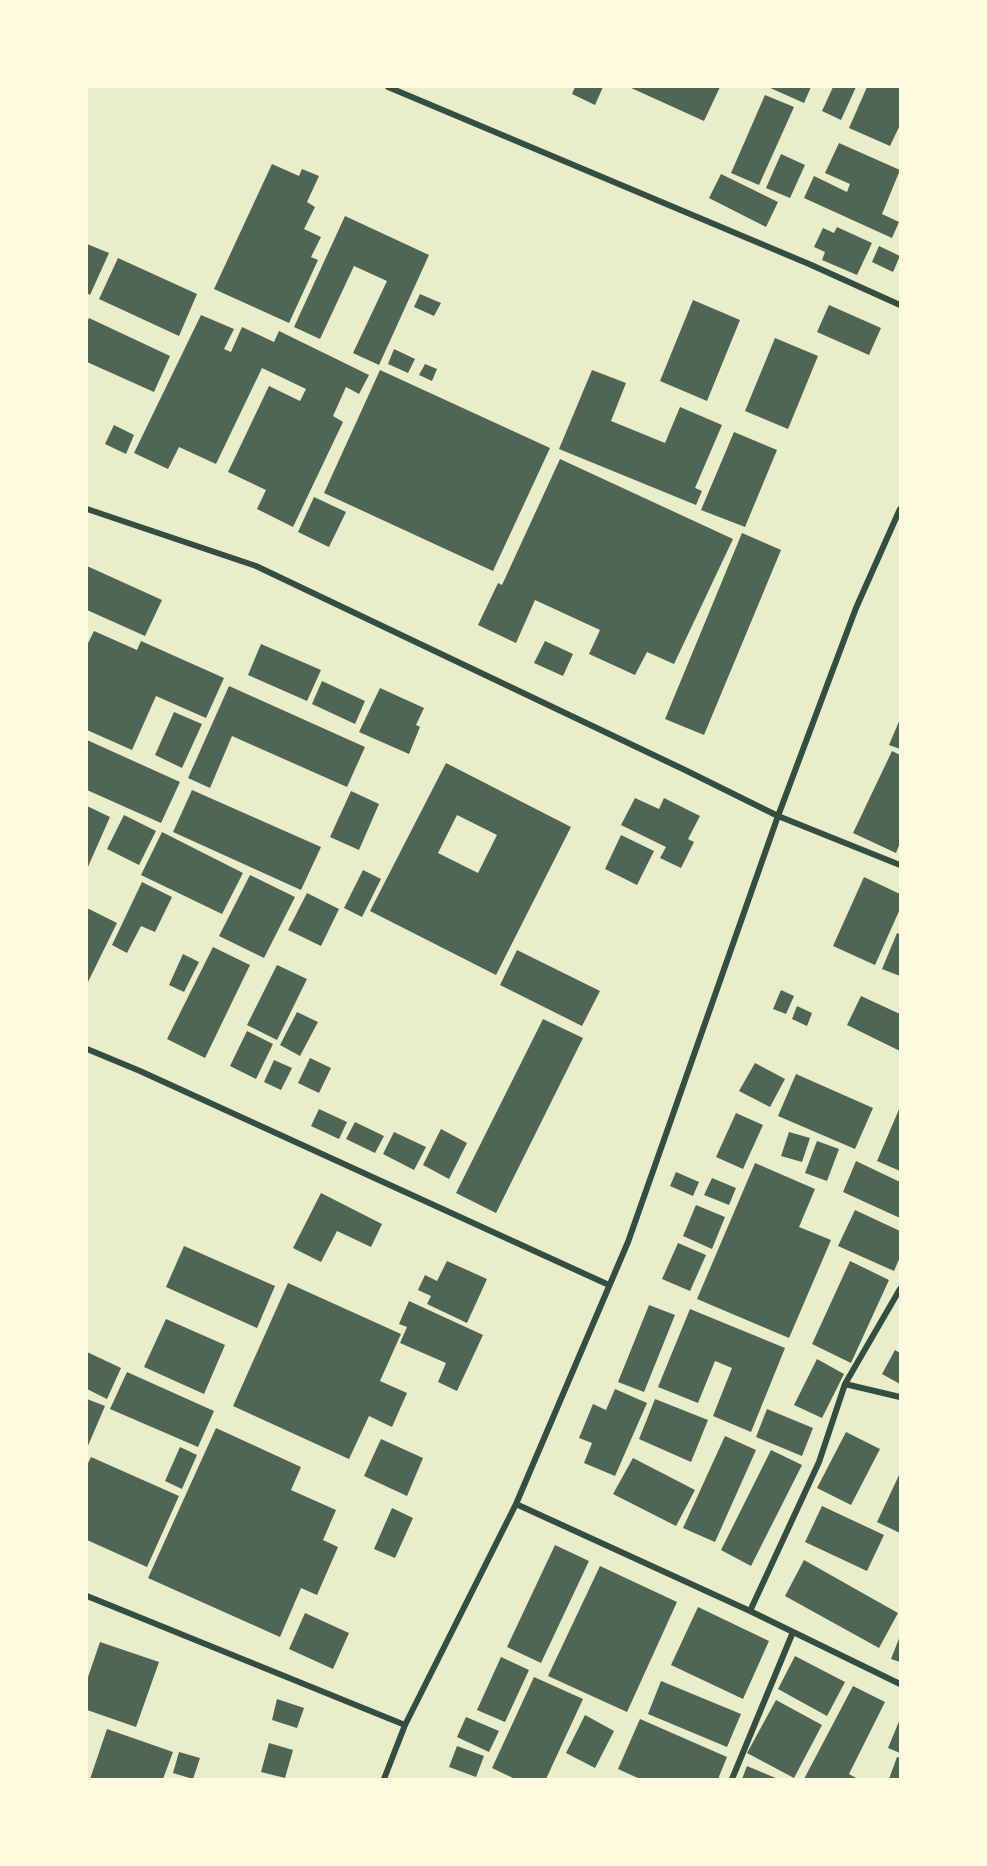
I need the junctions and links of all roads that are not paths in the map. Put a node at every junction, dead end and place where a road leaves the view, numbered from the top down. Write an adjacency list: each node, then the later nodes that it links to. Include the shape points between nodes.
1 (388, 87): 2 (street)
2 (900, 305)
3 (87, 509): 5 (street, via 256,566)
4 (900, 509): 5 (street, via 856,608)
5 (778, 816): 6 (street); 8 (street, via 628,1242)
6 (900, 866)
7 (87, 1049): 8 (street)
8 (609, 1285): 12 (street)
9 (900, 1288): 10 (street)
10 (845, 1384): 11 (street); 14 (street, via 819,1462)
11 (900, 1397)
12 (516, 1504): 14 (street); 17 (street)
13 (87, 1596): 17 (street)
14 (750, 1611): 15 (street)
15 (793, 1632): 16 (street); 19 (street)
16 (900, 1684)
17 (405, 1725): 18 (street)
18 (384, 1779)
19 (732, 1779)

